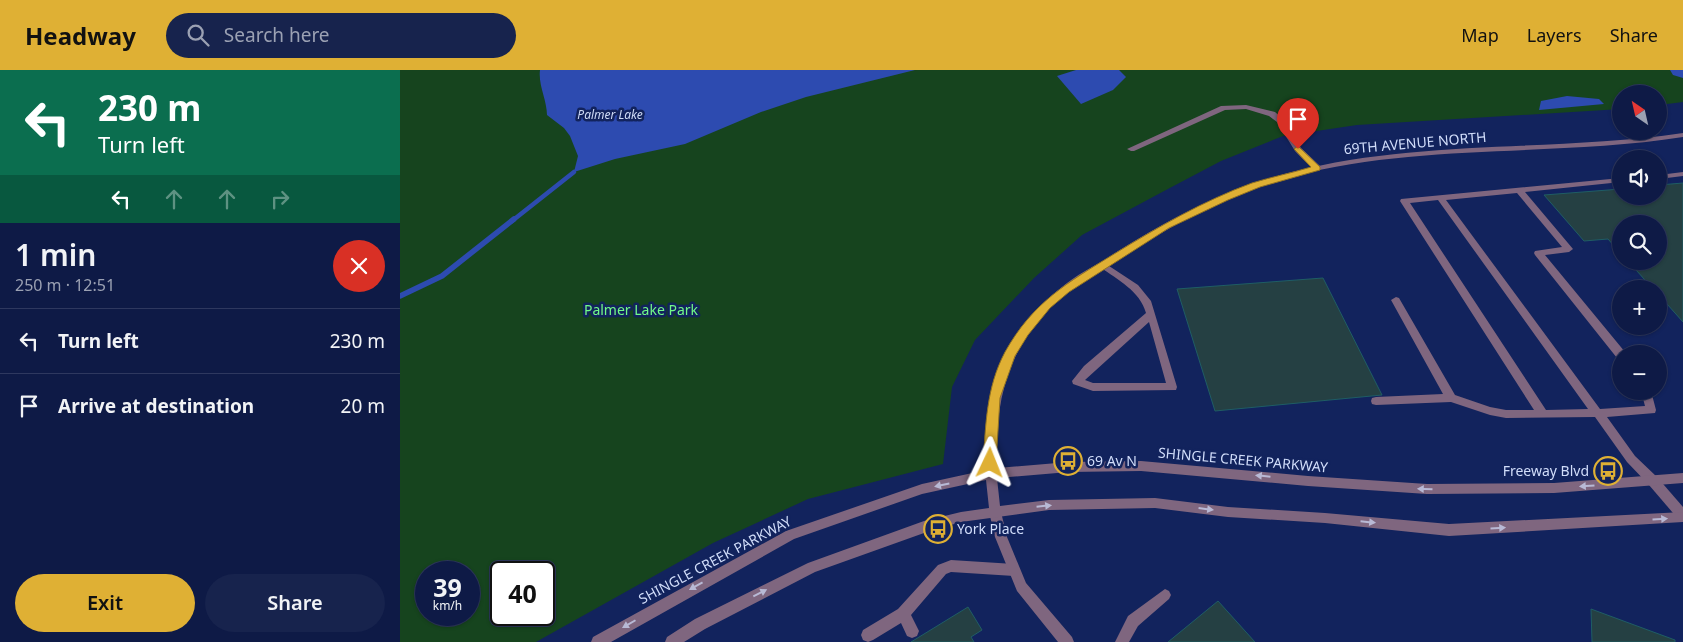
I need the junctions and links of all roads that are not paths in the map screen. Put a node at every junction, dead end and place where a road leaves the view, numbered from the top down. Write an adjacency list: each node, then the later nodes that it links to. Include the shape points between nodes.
1 (1683, 135): 3 (street, 69TH AVENUE NORTH, via 1381,158)
2 (1131, 149): 3 (street, via 1224,108 1246,107 1272,114)
3 (1317, 168): 9 (street, 69TH AVENUE NORTH, via 1225,198 1166,226)
4 (1683, 174): 5 (street)
5 (1667, 175)
6 (1612, 181): 7 (street)
7 (1519, 190): 8 (street); 12 (street, via 1569,250 1538,253)
8 (1441, 198): 16 (street); 17 (street, via 1404,202)
9 (1103, 265): 11 (street, via 1135,287 1148,303); 18 (street, 69TH AVENUE NORTH, via 1065,289 1047,306 1024,332 1010,355 994,398)
10 (1396, 300): 13 (street)
11 (1151, 314): 11 (street, via 1172,387 1092,387 1077,381)
12 (1613, 345)
13 (1451, 398): 15 (street); 17 (street, via 1506,414)
14 (1648, 400): 16 (street, via 1651,410)
15 (1376, 401)
16 (1599, 413): 17 (street); 20 (street, via 1631,459)
17 (1543, 414)
18 (990, 474): 20 (street, SHINGLE CREEK PARKWAY, one-way to 18, via 1554,488 1427,489 1141,466 1069,467); 21 (street, 69TH AVENUE NORTH); 28 (street, SHINGLE CREEK PARKWAY, one-way to 28, via 922,489 790,535)
19 (1683, 478): 20 (street, SHINGLE CREEK PARKWAY)
20 (1653, 481): 22 (street)
21 (995, 512): 22 (street, one-way to 22, via 1050,505 1155,503 1449,530); 23 (street, 69TH AVENUE NORTH); 29 (street, one-way to 21, via 700,624 812,567 924,527)
22 (1683, 516)
23 (1014, 570): 25 (street, via 951,566 942,569); 30 (street, 69TH AVENUE NORTH, via 1021,587)
24 (1165, 595): 31 (street, via 1134,621)
25 (903, 614): 26 (street); 27 (street)
26 (912, 631)
27 (868, 635)
28 (598, 642)
29 (672, 642)
30 (1067, 642)
31 (1122, 642)

